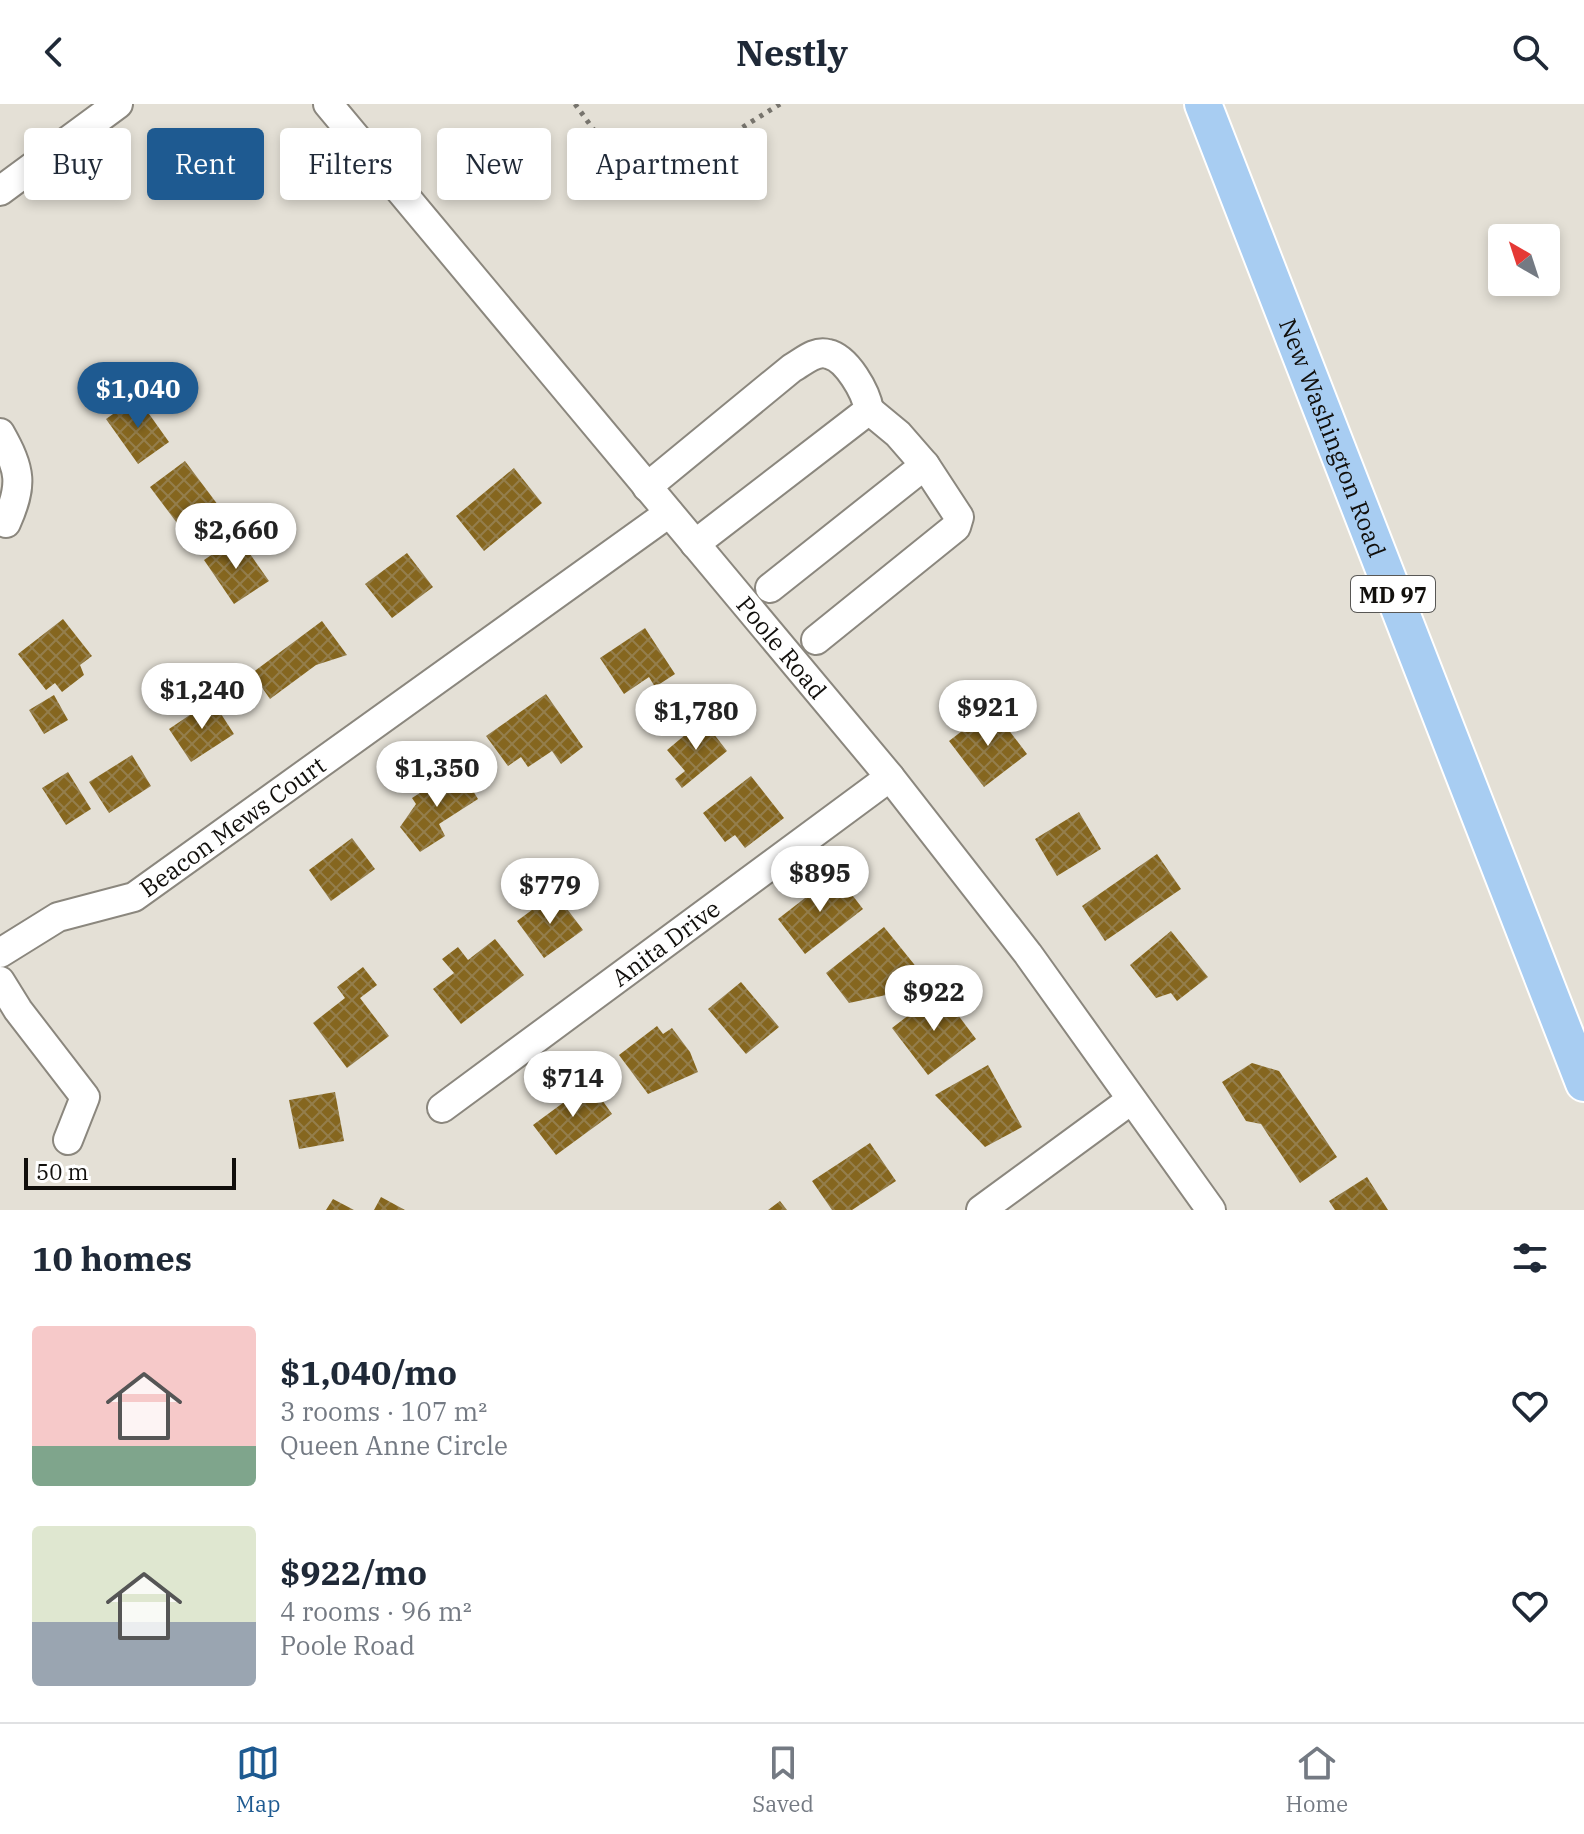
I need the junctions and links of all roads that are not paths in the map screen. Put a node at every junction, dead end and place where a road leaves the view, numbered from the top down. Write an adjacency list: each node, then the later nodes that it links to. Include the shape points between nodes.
1 (118, 104): 4 (street)
2 (328, 104): 8 (street, Poole Road)
3 (1203, 104): 17 (main road, New Washington Road / MD 97)
4 (0, 191)
5 (869, 410): 7 (street); 8 (street, via 847,368 830,354 816,354); 11 (street)
6 (0, 433): 10 (street, via 19,474 17,498)
7 (925, 465): 12 (street); 13 (street, via 959,517 956,527)
8 (647, 487): 9 (street, Poole Road)
9 (669, 513): 11 (street, Poole Road); 15 (street, Beacon Mews Court, via 134,897 58,917)
10 (6, 523)
11 (695, 544): 14 (street, Poole Road)
12 (770, 588)
13 (816, 640)
14 (890, 777): 18 (street, Poole Road, via 1019,942); 19 (street, Anita Drive)
15 (0, 953)
16 (0, 981): 20 (street, via 85,1097)
17 (1584, 1083)
18 (1131, 1100): 21 (street); 22 (street, Poole Road)
19 (442, 1108)
20 (68, 1140)
21 (981, 1210)
22 (1211, 1210)

